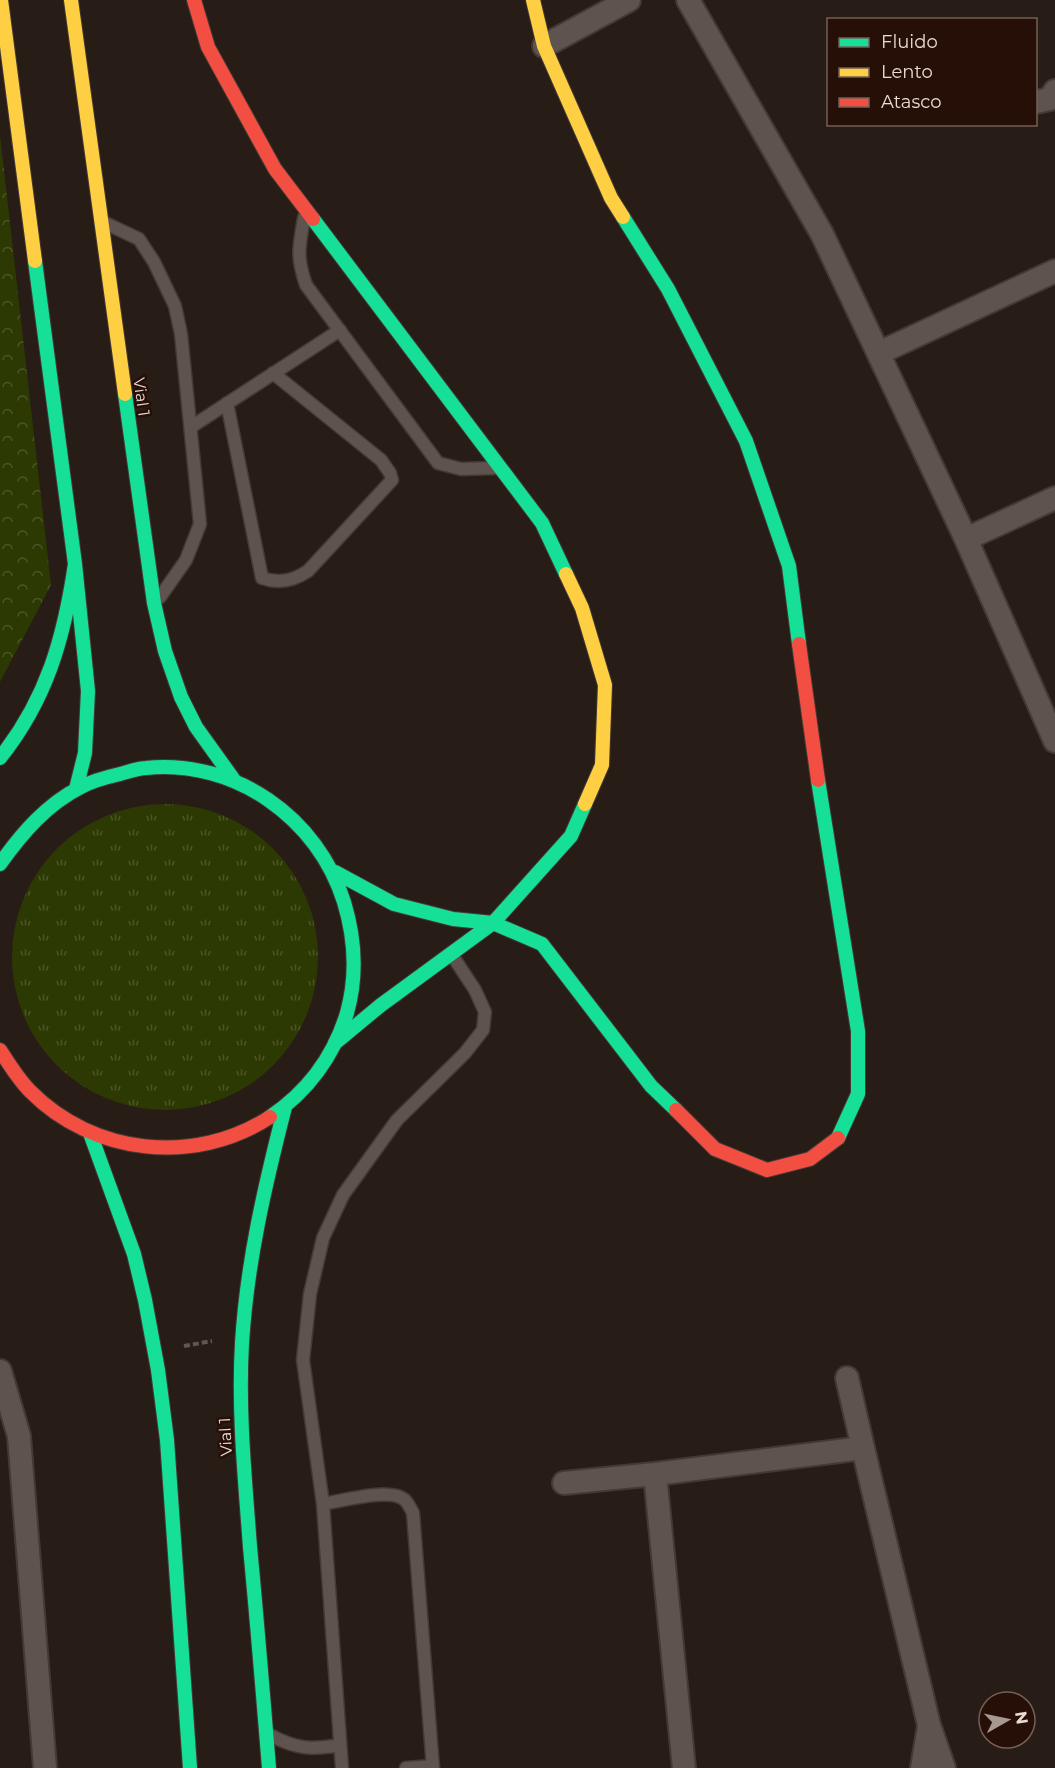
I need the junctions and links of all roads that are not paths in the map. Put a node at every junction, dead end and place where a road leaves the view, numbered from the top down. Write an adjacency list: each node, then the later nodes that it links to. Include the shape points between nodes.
1 (1, 0): 21 (street)
2 (71, 0): 11 (street, Vial 1)
3 (194, 0): 10 (street, via 208,47 275,169)
4 (533, 0): 7 (street)
5 (629, 0): 7 (street)
6 (688, 0): 14 (street, via 822,234)
7 (543, 46): 30 (street, via 611,198 668,289 746,441 789,566 858,1031 858,1094 840,1136 810,1159 767,1170 715,1149 651,1086 542,944)
8 (1055, 91): 9 (street, via 1050,99)
9 (1037, 102)
10 (305, 208): 13 (lane, via 299,265 306,285); 18 (street)
11 (101, 221): 17 (lane, via 139,239 175,306); 22 (street, Vial 1)
12 (1055, 272): 14 (street)
13 (340, 330): 15 (lane); 18 (lane, via 438,463 460,469)
14 (879, 353): 20 (street)
15 (273, 373): 16 (lane); 16 (lane, via 381,460 392,480 308,571 297,578 274,582 262,578)
16 (227, 403): 17 (lane)
17 (190, 427): 22 (lane, via 200,524 186,560)
18 (500, 468): 30 (street, via 542,523 582,608 605,685 602,765 572,836)
19 (1055, 498): 20 (street)
20 (966, 539): 23 (street)
21 (75, 564): 25 (street, via 66,622 45,689 22,730); 27 (street, via 88,692 85,753)
22 (154, 603): 26 (street, Vial 1, via 161,641 182,701 196,728)
23 (1049, 712): 24 (street)
24 (1055, 741)
25 (0, 758)
26 (234, 780): 27 (street, via 189,768 143,768 97,779); 29 (street, via 255,789 293,817)
27 (76, 789): 28 (street, via 40,814)
28 (0, 864)
29 (335, 872): 30 (street, via 394,904 453,919); 32 (street, via 351,919 355,958 353,987)
30 (493, 923): 31 (street)
31 (451, 954): 32 (street); 41 (lane, via 485,1012 483,1030 397,1120 343,1195 323,1238 310,1294 303,1360)
32 (335, 1043): 34 (street, via 313,1078)
33 (0, 1050): 35 (street, via 33,1094)
34 (285, 1107): 35 (street, via 240,1133 191,1147 139,1147); 43 (street, Vial 1, via 252,1251 240,1395)
35 (90, 1133): 47 (street, via 134,1255 154,1351 167,1440)
36 (0, 1371): 46 (street, via 19,1436)
37 (847, 1378): 38 (street)
38 (863, 1448): 39 (street); 42 (street)
39 (656, 1474): 40 (street); 51 (street)
40 (564, 1483)
41 (323, 1504): 44 (lane); 45 (lane, via 392,1494 405,1500 413,1513)
42 (929, 1725): 52 (street); 53 (street)
43 (265, 1732): 44 (lane, via 303,1748); 48 (street, Vial 1)
44 (340, 1745): 49 (lane)
45 (433, 1767): 50 (lane)
46 (45, 1768)
47 (190, 1768)
48 (269, 1768)
49 (342, 1768)
50 (406, 1768)
51 (684, 1768)
52 (922, 1768)
53 (944, 1768)

